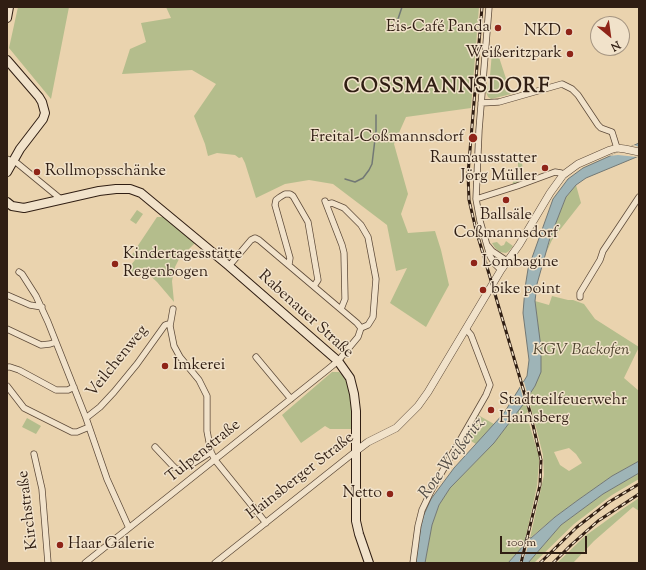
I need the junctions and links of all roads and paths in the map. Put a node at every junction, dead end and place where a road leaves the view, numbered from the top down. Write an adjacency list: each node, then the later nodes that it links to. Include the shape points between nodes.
1 (488, 7): 3 (street)
2 (7, 60): 6 (main road, via 39,97 45,112 43,119)
3 (481, 103): 4 (street, via 499,102 562,84 578,95 601,128 612,132); 10 (street)
4 (617, 148): 5 (street); 8 (street, via 590,157)
5 (639, 152)
6 (10, 160): 7 (main road); 11 (street)
7 (7, 172)
8 (563, 175): 10 (street, via 555,172); 14 (street)
9 (639, 197): 21 (street, via 605,248)
10 (476, 199): 13 (street)
11 (62, 200): 12 (main road, Rabenauer Straße, via 25,208 12,206); 16 (main road, Rabenauer Straße, via 116,189 141,192)
12 (7, 202)
13 (487, 244): 14 (street); 17 (street, via 490,256)
14 (507, 262): 17 (street)
15 (289, 264): 16 (street, via 255,238); 19 (street); 19 (street, via 290,258 275,205 276,200 285,194 293,196 308,222 318,280)
16 (229, 266): 31 (main road, Rabenauer Straße)
17 (501, 270): 28 (street, Hainsberger Straße)
18 (19, 272): 22 (street)
19 (314, 286): 24 (street)
20 (7, 295): 22 (street)
21 (580, 297)
22 (42, 307): 29 (street)
23 (173, 309): 25 (street)
24 (341, 309): 26 (street); 26 (street, Tulpenstraße, via 345,299 344,254 326,203 332,202 344,208 361,225 368,237 376,279 373,317 368,325)
25 (170, 326): 36 (street, Veilchenweg, via 165,325 114,392); 40 (street, via 176,351 199,380 206,396 207,431)
26 (361, 328): 31 (street, Tulpenstraße, via 358,337)
27 (7, 329): 29 (street, via 41,345)
28 (466, 329): 39 (street, Hainsberger Straße, via 428,392 407,418 396,428); 49 (street, via 471,335 490,385 422,510)
29 (56, 342): 34 (street)
30 (256, 357): 35 (street)
31 (338, 361): 35 (street, Tulpenstraße); 39 (main road, Rabenauer Straße, via 347,373 354,394)
32 (7, 367): 34 (street, via 19,370 56,390)
33 (7, 386): 37 (street, via 24,408 72,432)
34 (74, 387): 36 (street)
35 (291, 399): 42 (street, Tulpenstraße)
36 (86, 418): 37 (street)
37 (89, 427): 44 (street, via 107,479)
38 (155, 447): 40 (street, via 176,469 189,466)
39 (356, 451): 43 (street, Hainsberger Straße); 48 (main road, Rabenauer Straße, via 356,521)
40 (211, 452): 42 (street)
41 (34, 454): 45 (street, Kirchstraße, via 42,489)
42 (215, 460): 43 (street); 44 (street, Tulpenstraße)
43 (266, 524): 47 (street, Hainsberger Straße)
44 (129, 528): 46 (street, Tulpenstraße)
45 (48, 563)
46 (85, 563)
47 (215, 563)
48 (369, 563)
49 (412, 563)

